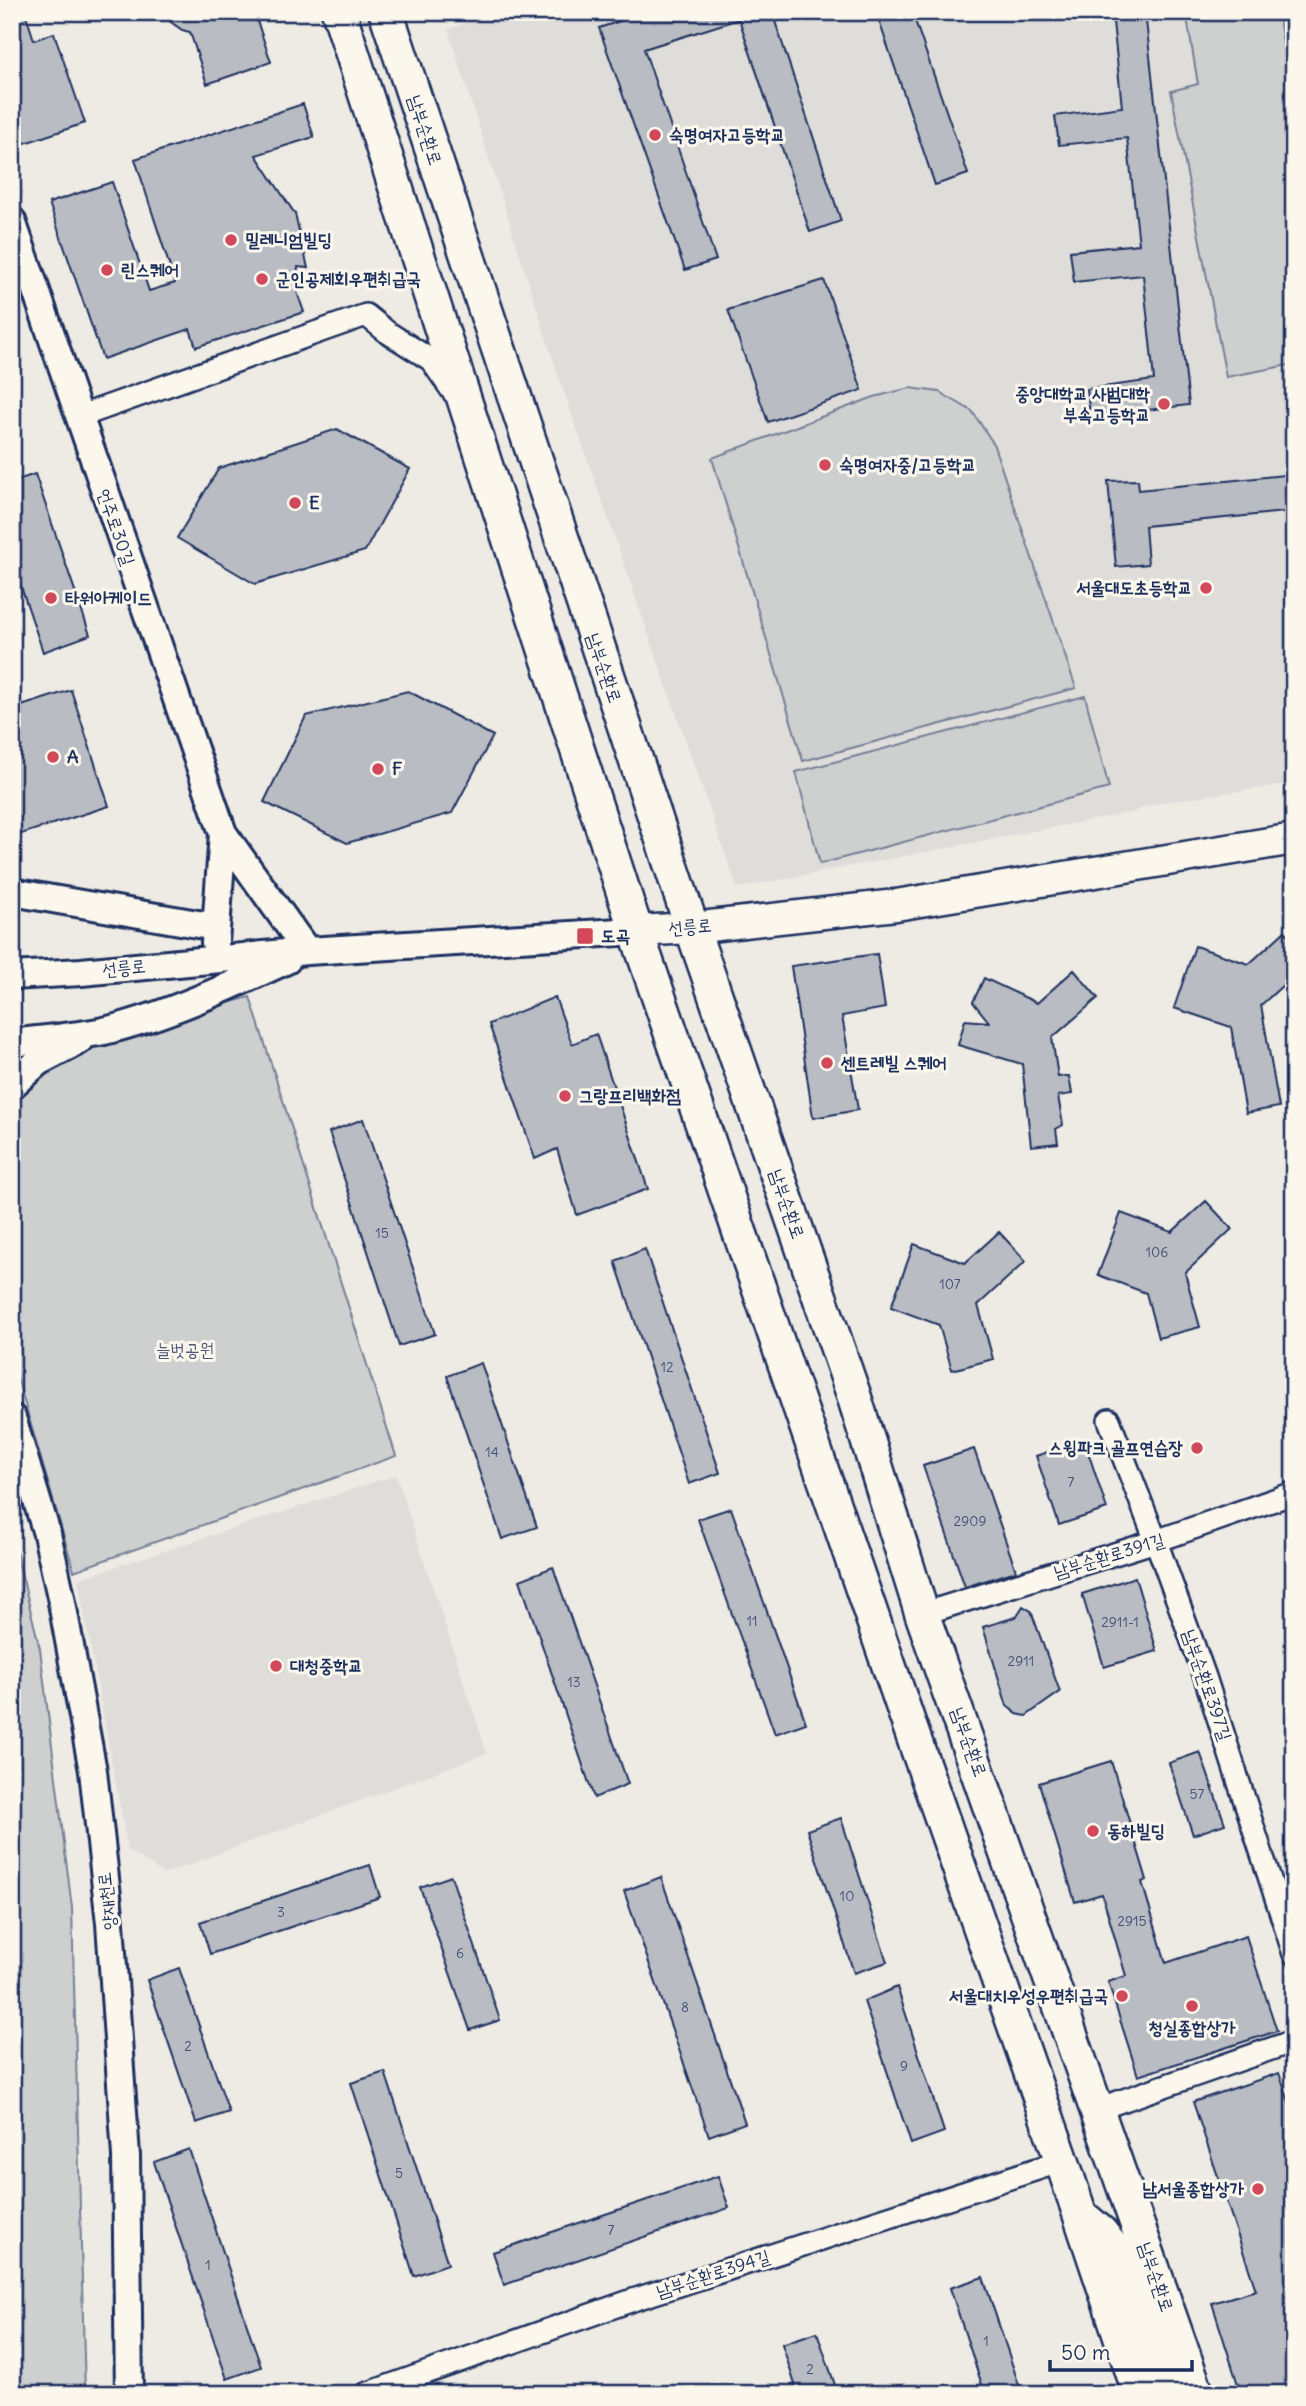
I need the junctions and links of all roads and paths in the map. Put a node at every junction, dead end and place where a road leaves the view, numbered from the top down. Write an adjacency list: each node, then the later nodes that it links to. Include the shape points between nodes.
1 (339, 12): 4 (main road)
2 (386, 12): 10 (main road, 남부순환로)
3 (12, 221): 5 (street, 언주로30길)
4 (467, 411): 5 (street, via 431,360 366,315); 11 (main road)
5 (78, 417): 6 (street, 언주로30길)
6 (223, 833): 9 (street); 12 (street)
7 (1294, 839): 10 (main road, 선릉로, via 896,905)
8 (12, 892): 9 (street)
9 (215, 927): 13 (street)
10 (692, 928): 11 (main road, 선릉로); 22 (main road, 남부순환로, via 853,1392)
11 (636, 931): 12 (street, 선릉로); 26 (main road)
12 (307, 951): 13 (street, 선릉로); 15 (street, via 232,985)
13 (215, 960): 14 (street, 선릉로)
14 (12, 976)
15 (102, 1031): 16 (street); 17 (street, via 38,1062)
16 (12, 1043)
17 (12, 1085)
18 (12, 1418): 28 (street, 양재천로, via 47,1534 93,1771 110,1923 126,2156)
19 (1108, 1420): 21 (street, 남부순환로397길)
20 (1294, 1493): 21 (street, 남부순환로391길)
21 (1156, 1541): 22 (street, 남부순환로391길); 23 (street, 남부순환로397길)
22 (922, 1614): 25 (main road, 남부순환로)
23 (1294, 1954)
24 (1294, 2041): 25 (street)
25 (1098, 2109): 32 (main road, 남부순환로)
26 (1062, 2161): 27 (main road); 29 (street, 남부순환로394길, via 633,2300)
27 (1080, 2215): 30 (main road); 31 (main road, via 1121,2259)
28 (129, 2394)
29 (366, 2394)
30 (1140, 2394)
31 (1167, 2394)
32 (1197, 2394)

